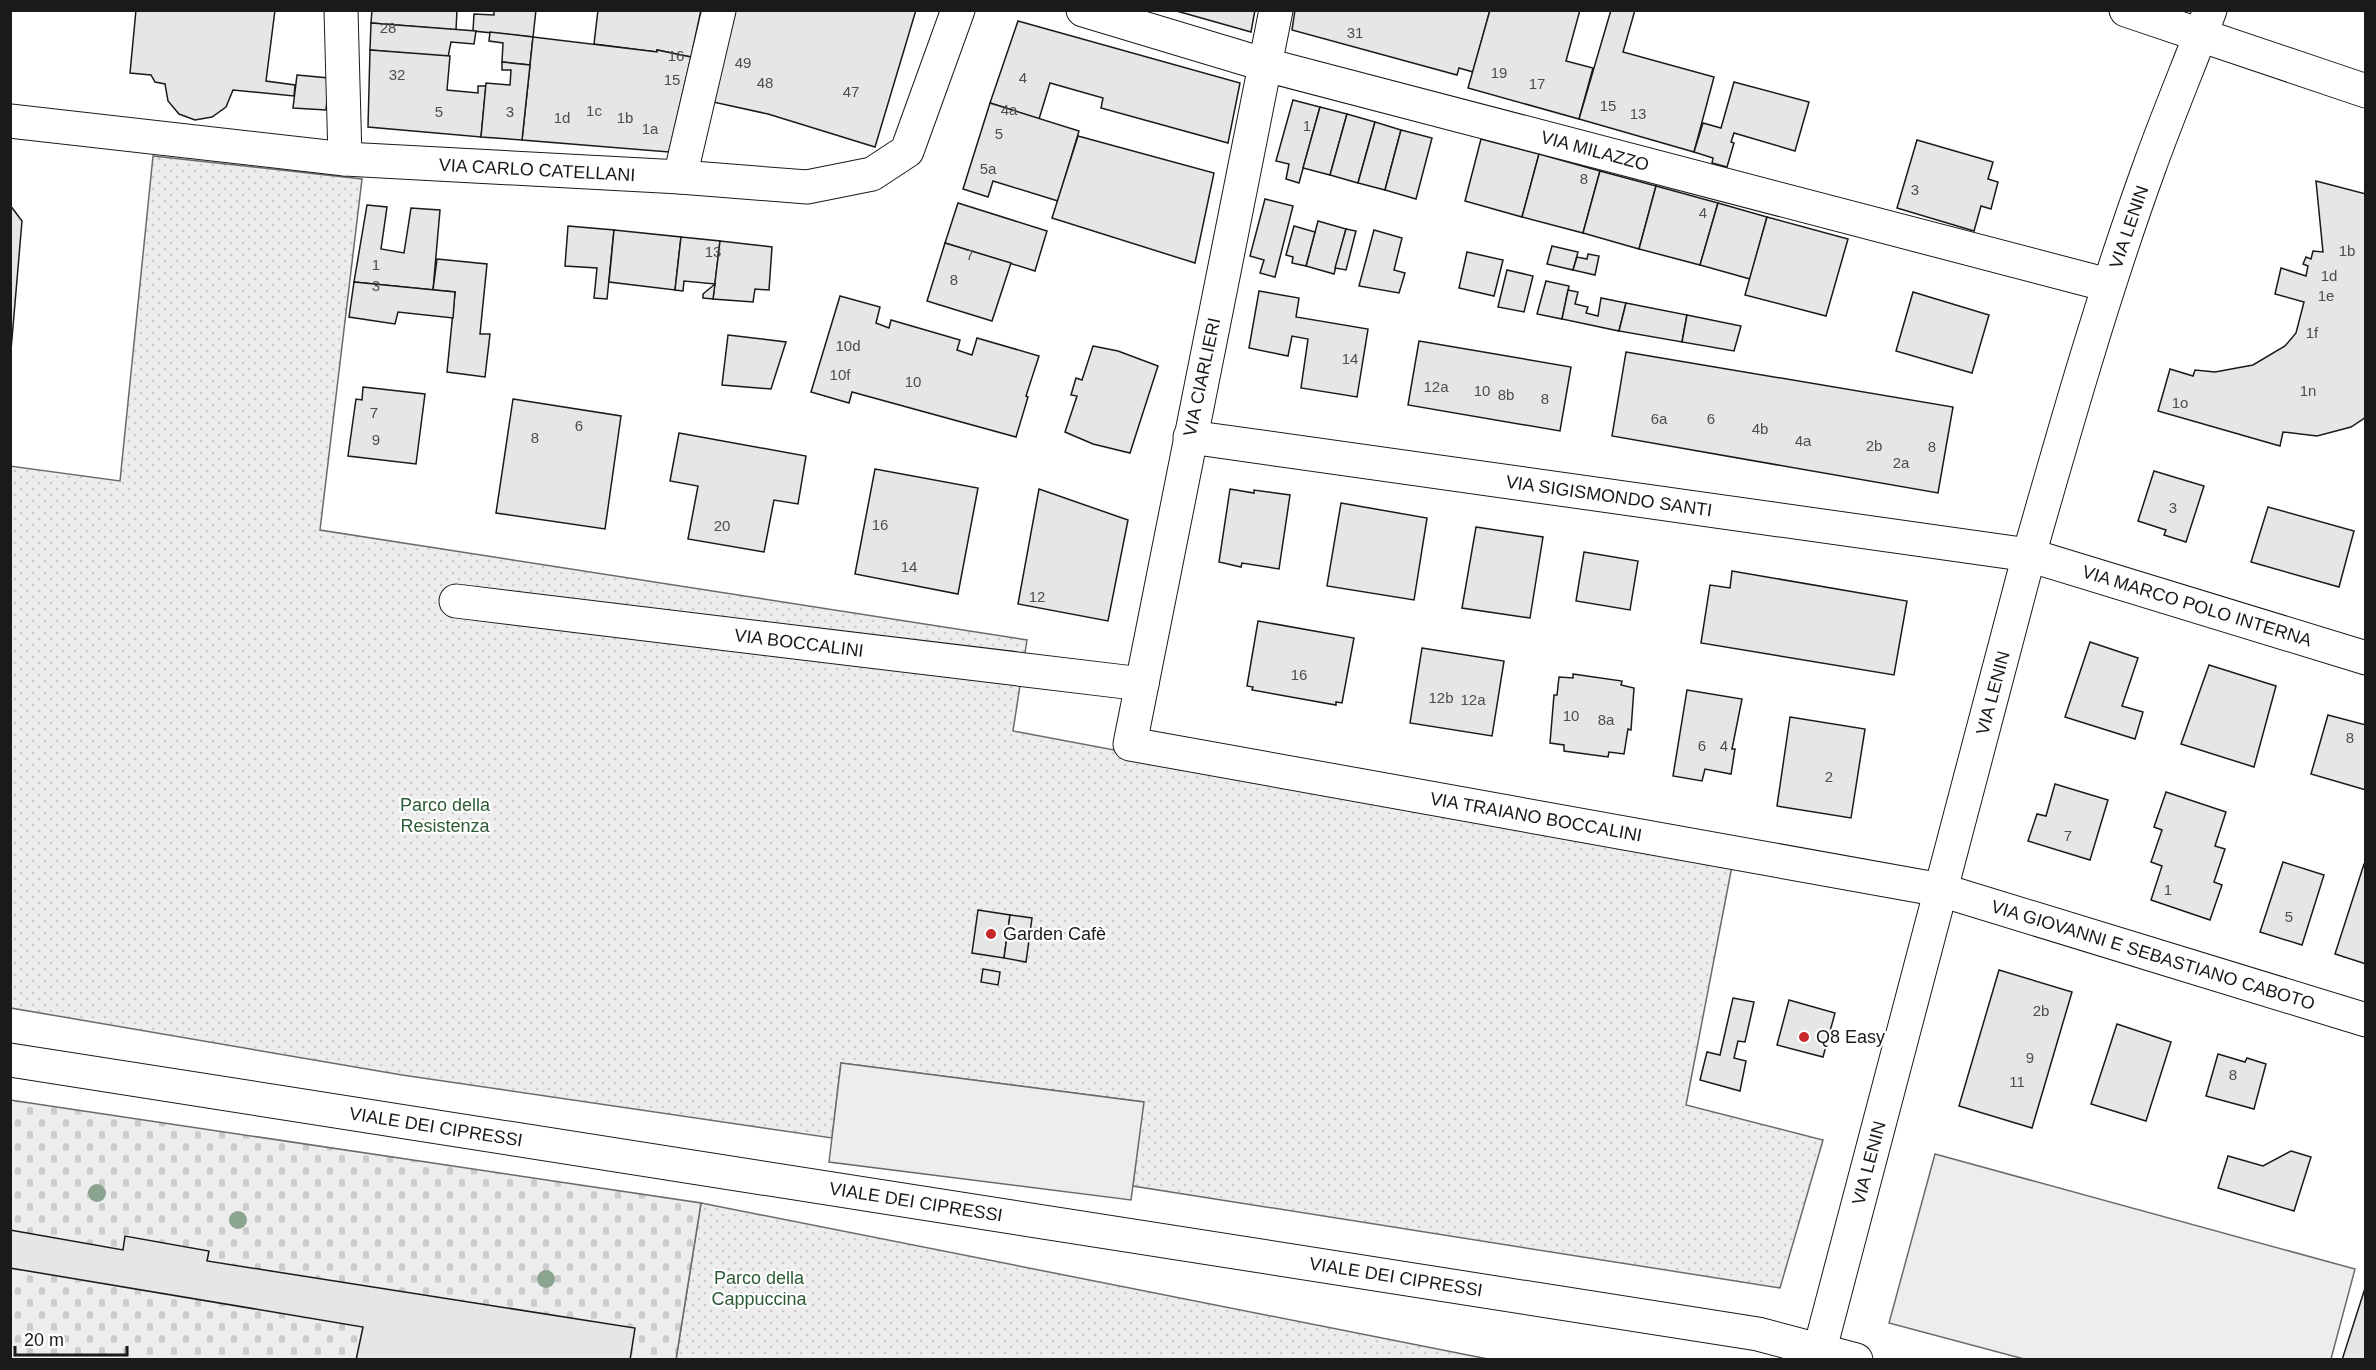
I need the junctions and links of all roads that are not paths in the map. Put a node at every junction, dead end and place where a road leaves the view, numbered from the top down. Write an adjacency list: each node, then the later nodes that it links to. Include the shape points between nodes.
1 (341, 10): 11 (street)
2 (719, 10): 12 (street)
3 (958, 10): 12 (street, VIA CARLO CATELLANI, via 907,151 872,174 807,187)
4 (1083, 10): 8 (street, VIA MILAZZO)
5 (1276, 10): 8 (street, VIA CIARLIERI)
6 (2126, 10): 7 (street)
7 (2205, 24): 9 (street); 13 (street, VIA LENIN, via 2149,166)
8 (1266, 65): 13 (street, VIA MILAZZO); 14 (street, VIA CIARLIERI)
9 (2366, 91)
10 (10, 121): 11 (street, VIA CARLO CATELLANI)
11 (345, 159): 12 (street, VIA CARLO CATELLANI)
12 (681, 177)
13 (2109, 285): 15 (street, VIA LENIN)
14 (1190, 437): 15 (street, VIA SIGISMONDO SANTI); 18 (street, VIA CIARLIERI)
15 (2029, 555): 17 (street, VIA MARCO POLO INTERNA); 20 (street, VIA LENIN)
16 (456, 601): 18 (street, VIA BOCCALINI)
17 (2366, 658)
18 (1142, 684): 19 (street, VIA CIARLIERI)
19 (1130, 744): 20 (street, VIA TRAIANO BOCCALINI)
20 (1941, 890): 21 (street, VIA GIOVANNI E SEBASTIANO CABOTO); 23 (street, VIA LENIN)
21 (2366, 1020)
22 (10, 1060): 23 (street, VIALE DEI CIPRESSI, via 1758,1334)
23 (1818, 1354): 24 (street, VIALE DEI CIPRESSI)
24 (1856, 1359)

